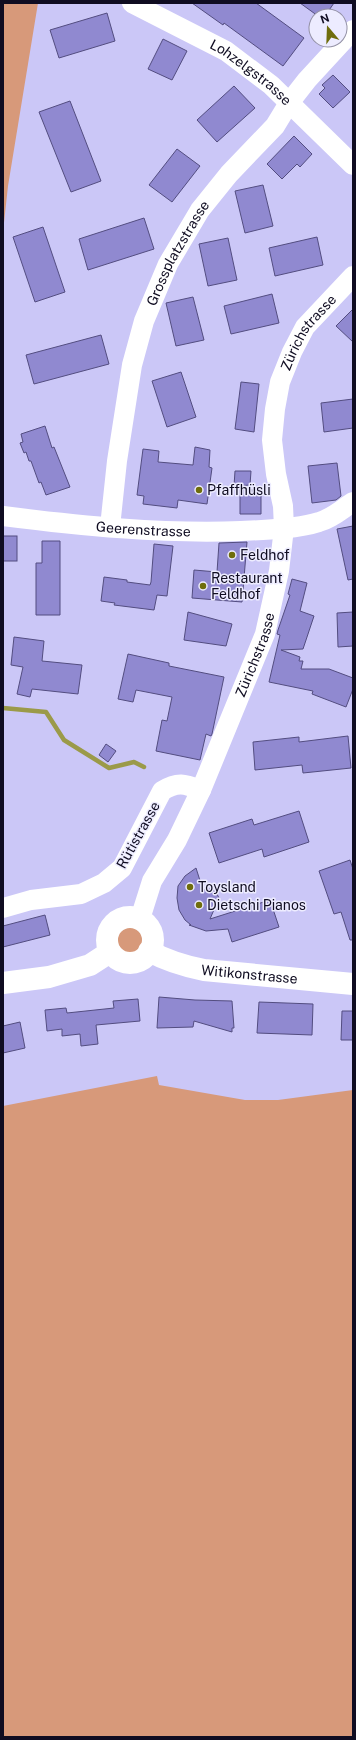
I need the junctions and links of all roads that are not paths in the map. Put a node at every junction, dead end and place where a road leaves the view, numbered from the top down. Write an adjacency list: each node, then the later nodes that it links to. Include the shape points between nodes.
1 (132, 3): 2 (street, Lohzelgstrasse)
2 (161, 9): 4 (street, Lohzelgstrasse, via 226,51)
3 (353, 30): 4 (street, Grossplatzstrasse)
4 (289, 102): 5 (street, Lohzelgstrasse); 9 (street, Grossplatzstrasse, via 275,126 229,174 200,210 168,264 152,298 137,345 126,397)
5 (353, 165)
6 (353, 276): 10 (street, Zürichstrasse, via 305,327 280,382 272,440)
7 (353, 502): 10 (street, Geerenstrasse, via 336,515 319,522)
8 (3, 516): 9 (street, Geerenstrasse)
9 (110, 527): 10 (street, Geerenstrasse, via 177,532)
10 (284, 528): 11 (street, Zürichstrasse, via 279,571 265,634)
11 (202, 790): 12 (street, Rütistrasse, via 185,784 172,785 162,791 122,868 104,883 81,894 31,900); 13 (street, Zürichstrasse, via 177,840 152,881)
12 (3, 908)
13 (140, 919): 14 (main road, via 152,933); 15 (main road, via 125,917 112,924 107,938)
14 (149, 951): 15 (main road, via 141,959 130,963 118,960); 17 (main road, Witikonstrasse, via 175,963 204,970)
15 (110, 952): 16 (main road, via 90,965 49,977)
16 (3, 983)
17 (353, 984)

